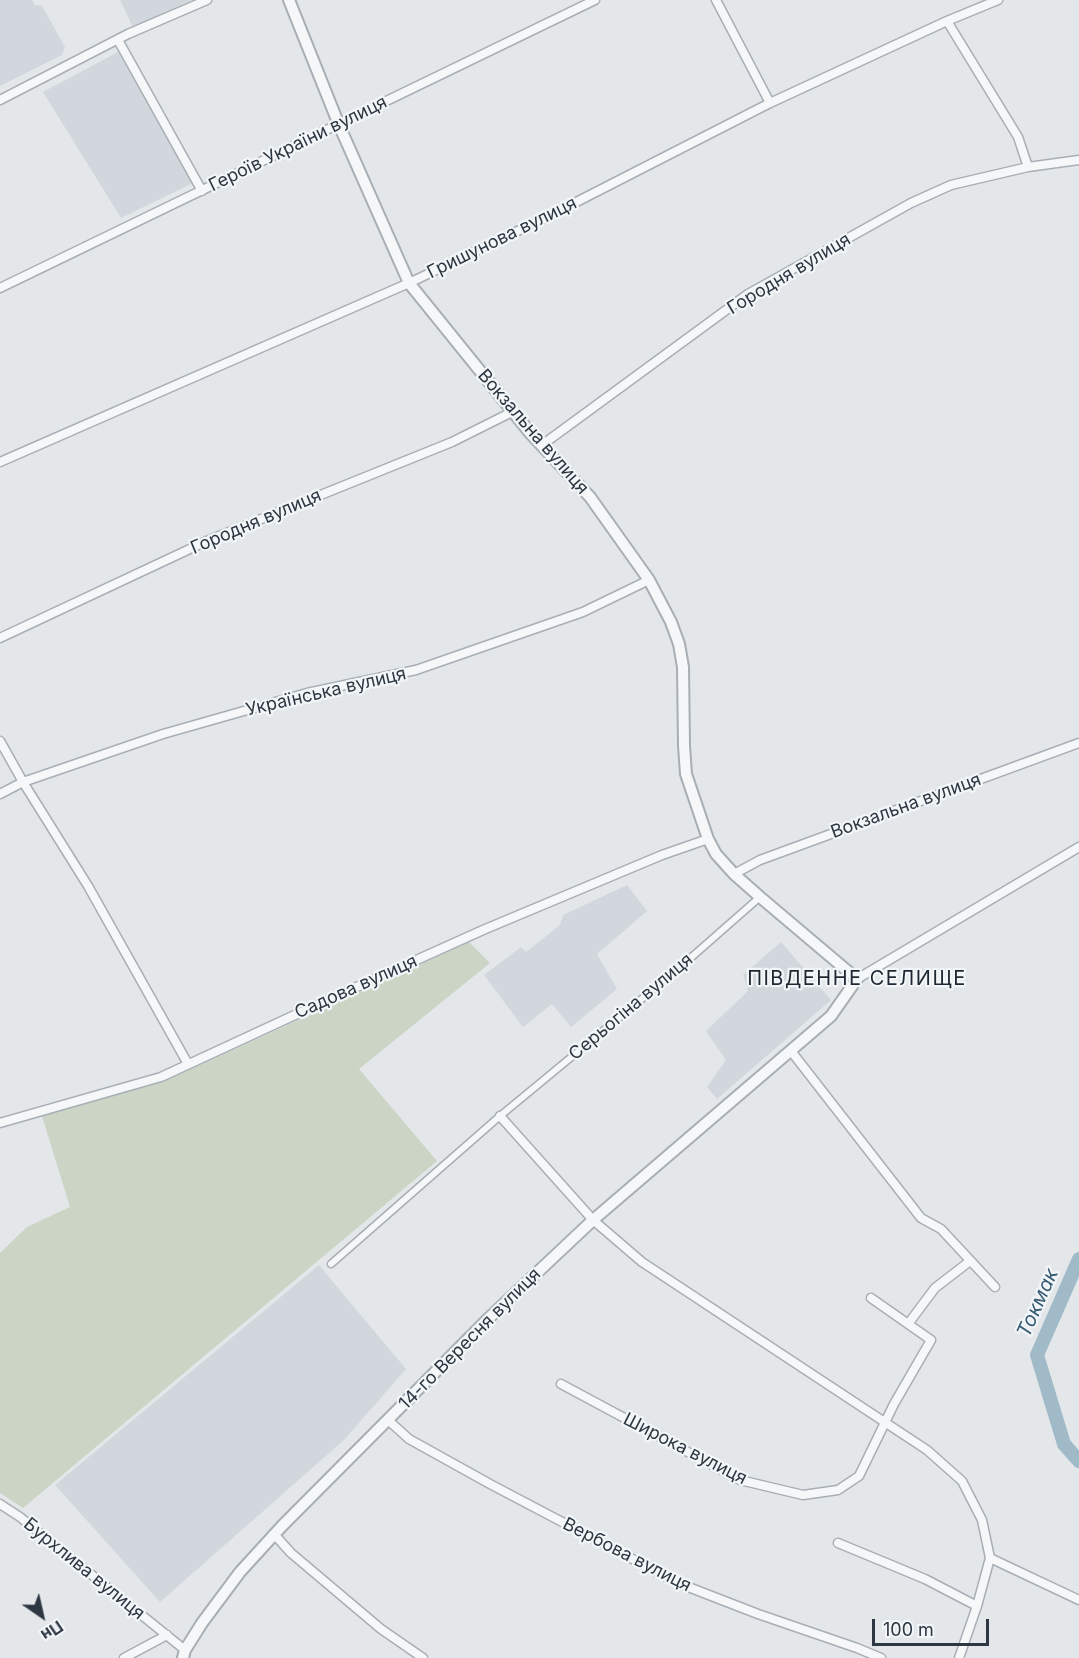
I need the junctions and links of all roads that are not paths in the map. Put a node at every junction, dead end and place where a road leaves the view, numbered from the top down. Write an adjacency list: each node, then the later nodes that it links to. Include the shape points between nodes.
1 (207, 0): 7 (street)
2 (288, 0): 10 (street, Вокзальна вулиця)
3 (595, 0): 10 (street, Героїв України вулиця)
4 (716, 0): 9 (street)
5 (998, 0): 6 (street, Гришунова вулиця)
6 (947, 21): 9 (street, Гришунова вулиця); 12 (street, via 1018,137)
7 (118, 40): 8 (street); 13 (street)
8 (0, 100)
9 (770, 103): 14 (street, Гришунова вулиця)
10 (339, 125): 13 (street, Героїв України вулиця); 14 (street, Вокзальна вулиця)
11 (1079, 160): 12 (street, Городня вулиця)
12 (1028, 167): 17 (street, Городня вулиця, via 951,185 911,203 748,294)
13 (202, 191): 15 (street, Героїв України вулиця)
14 (409, 283): 16 (street, Вокзальна вулиця); 18 (street, Гришунова вулиця)
15 (0, 288)
16 (514, 411): 17 (street, Вокзальна вулиця); 20 (street, Городня вулиця, via 452,442 209,540)
17 (542, 445): 19 (street, Вокзальна вулиця, via 590,497)
18 (0, 462)
19 (649, 580): 23 (street, Українська вулиця, via 583,612 416,670 307,693 174,731); 25 (street, Вокзальна вулиця, via 679,644 686,774)
20 (0, 638)
21 (0, 741): 23 (street)
22 (1079, 743): 27 (street, Вокзальна вулиця, via 760,860)
23 (23, 782): 24 (street, Українська вулиця); 31 (street, via 88,886)
24 (0, 794)
25 (708, 839): 27 (street, Вокзальна вулиця); 31 (street, Садова вулиця, via 483,930)
26 (1079, 847): 29 (street, 14-го Вересня вулиця)
27 (734, 874): 28 (street, Вокзальна вулиця)
28 (760, 897): 29 (street, Вокзальна вулиця); 32 (street, Серьогіна вулиця)
29 (857, 980): 30 (street, 14-го Вересня вулиця, via 831,1016)
30 (790, 1051): 34 (street, 14-го Вересня вулиця); 35 (street, via 921,1218 941,1229)
31 (188, 1064): 33 (street, Садова вулиця, via 160,1077)
32 (500, 1116): 34 (street); 36 (street, Серьогіна вулиця)
33 (0, 1123)
34 (593, 1220): 41 (street, 14-го Вересня вулиця); 42 (street, via 642,1262)
35 (970, 1261): 37 (street); 39 (street, via 935,1288)
36 (331, 1264)
37 (994, 1287)
38 (871, 1298): 39 (street, Широка вулиця)
39 (908, 1324): 42 (street, Широка вулиця, via 931,1340)
40 (561, 1384): 42 (street, Широка вулиця, via 740,1480 802,1495 838,1490 859,1476)
41 (388, 1420): 44 (street, 14-го Вересня вулиця); 53 (street, Вербова вулиця, via 410,1439 678,1583)
42 (885, 1422): 46 (street, via 927,1450 963,1481 982,1520)
43 (0, 1504): 49 (street, Бурхлива вулиця)
44 (274, 1534): 50 (street, 14-го Вересня вулиця, via 240,1572); 52 (street, via 381,1629)
45 (838, 1543): 48 (street, via 925,1579)
46 (990, 1558): 47 (street); 48 (street)
47 (1079, 1600)
48 (977, 1606): 54 (street)
49 (167, 1635): 50 (street, Бурхлива вулиця); 51 (street, Бурхлива вулиця)
50 (184, 1654)
51 (124, 1658)
52 (423, 1658)
53 (881, 1658)
54 (959, 1658)

